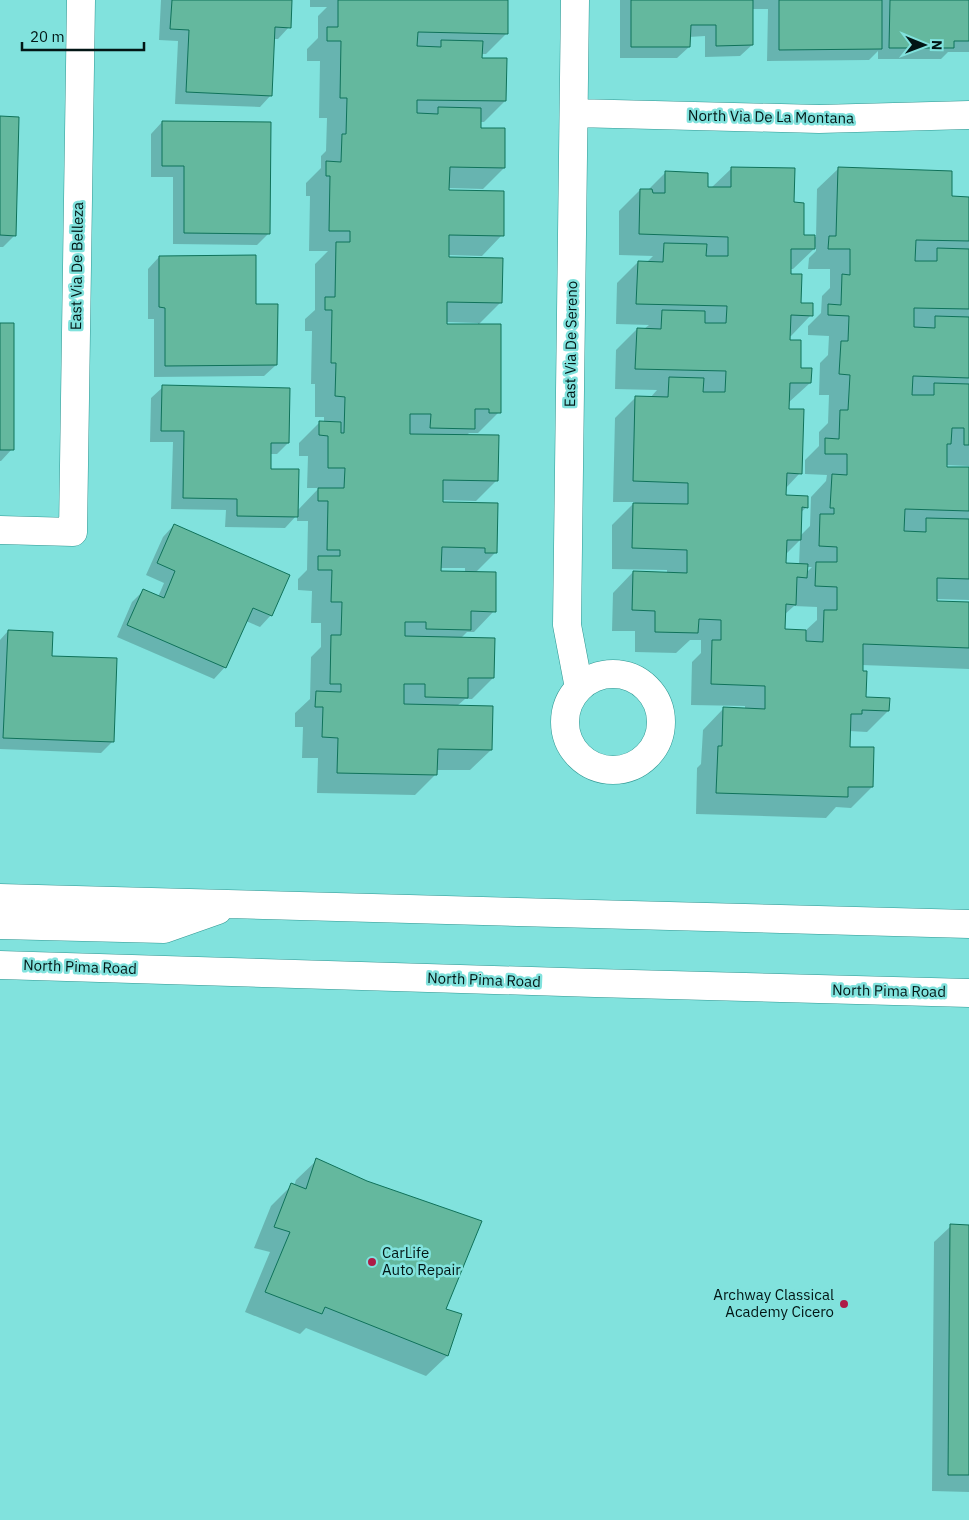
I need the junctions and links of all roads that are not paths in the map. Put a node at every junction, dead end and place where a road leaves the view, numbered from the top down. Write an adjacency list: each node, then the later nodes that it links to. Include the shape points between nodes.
1 (81, 0): 5 (main road, East Via De Belleza, via 73,532)
2 (575, 0): 3 (main road, East Via De Sereno)
3 (574, 113): 4 (main road, North Via De La Montana, via 819,119); 6 (main road, East Via De Sereno, via 568,625)
4 (969, 115)
5 (0, 530)
6 (579, 688)
7 (0, 898): 8 (main road)
8 (234, 904): 9 (main road); 10 (main road, via 164,929)
9 (969, 924)
10 (0, 925)
11 (0, 965): 12 (main road, North Pima Road)
12 (969, 993)

